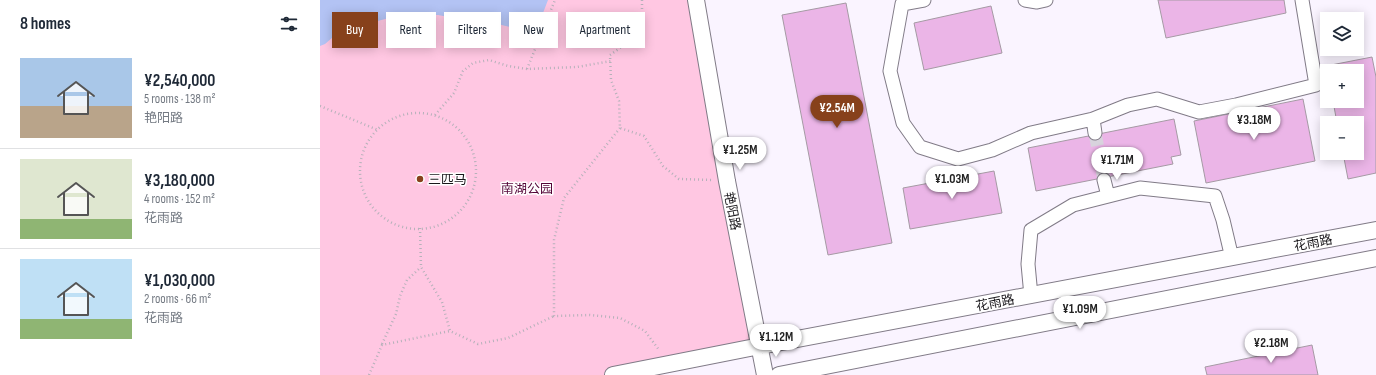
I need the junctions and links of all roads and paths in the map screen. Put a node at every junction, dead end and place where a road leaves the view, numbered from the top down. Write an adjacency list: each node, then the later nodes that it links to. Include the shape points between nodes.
1 (555, 0): 9 (path)
2 (642, 0): 8 (path, via 642,24 627,43 610,54)
3 (696, 0): 15 (street, 艳阳路)
4 (924, 0): 7 (street, via 902,4 890,71 903,123 920,147 958,158 992,150 1031,133 1094,126 1128,104 1158,99 1199,112 1316,85)
5 (1025, 0): 6 (street)
6 (1046, 0)
7 (1302, 0)
8 (611, 61): 9 (path, via 577,67); 12 (path, via 611,80 619,101)
9 (527, 69): 11 (path, via 489,60 473,63 463,70 454,93)
10 (320, 106): 13 (path)
11 (435, 115): 13 (path, via 417,113 399,116); 17 (path, via 452,124 465,136 474,153 476,171 473,190 464,206 450,220 432,227)
12 (620, 128): 15 (path, via 644,136 664,166 679,179); 23 (path, via 564,198 554,240)
13 (378, 130): 17 (path, via 370,139 362,157 360,177 365,196 377,212 393,223 412,229)
14 (1104, 180): 16 (street)
15 (727, 181): 26 (street, 艳阳路)
16 (1108, 196): 19 (street, via 1140,188 1215,196); 22 (street, via 1073,205 1031,230 1028,264)
17 (420, 228): 21 (path)
18 (1376, 230): 19 (street, 花雨路)
19 (1232, 258): 22 (street, 花雨路)
20 (1376, 258): 31 (street)
21 (421, 267): 24 (path, via 442,302); 25 (path, via 407,280)
22 (1031, 296): 26 (street, 花雨路)
23 (554, 316): 24 (path, via 508,338 478,344); 27 (path, via 590,315 620,318 645,331)
24 (450, 331): 25 (path)
25 (382, 345): 28 (path)
26 (760, 346): 27 (street, 花雨路); 30 (street, 艳阳路)
27 (669, 364): 29 (street, 花雨路)
28 (369, 375)
29 (613, 375)
30 (765, 375)
31 (779, 375)

